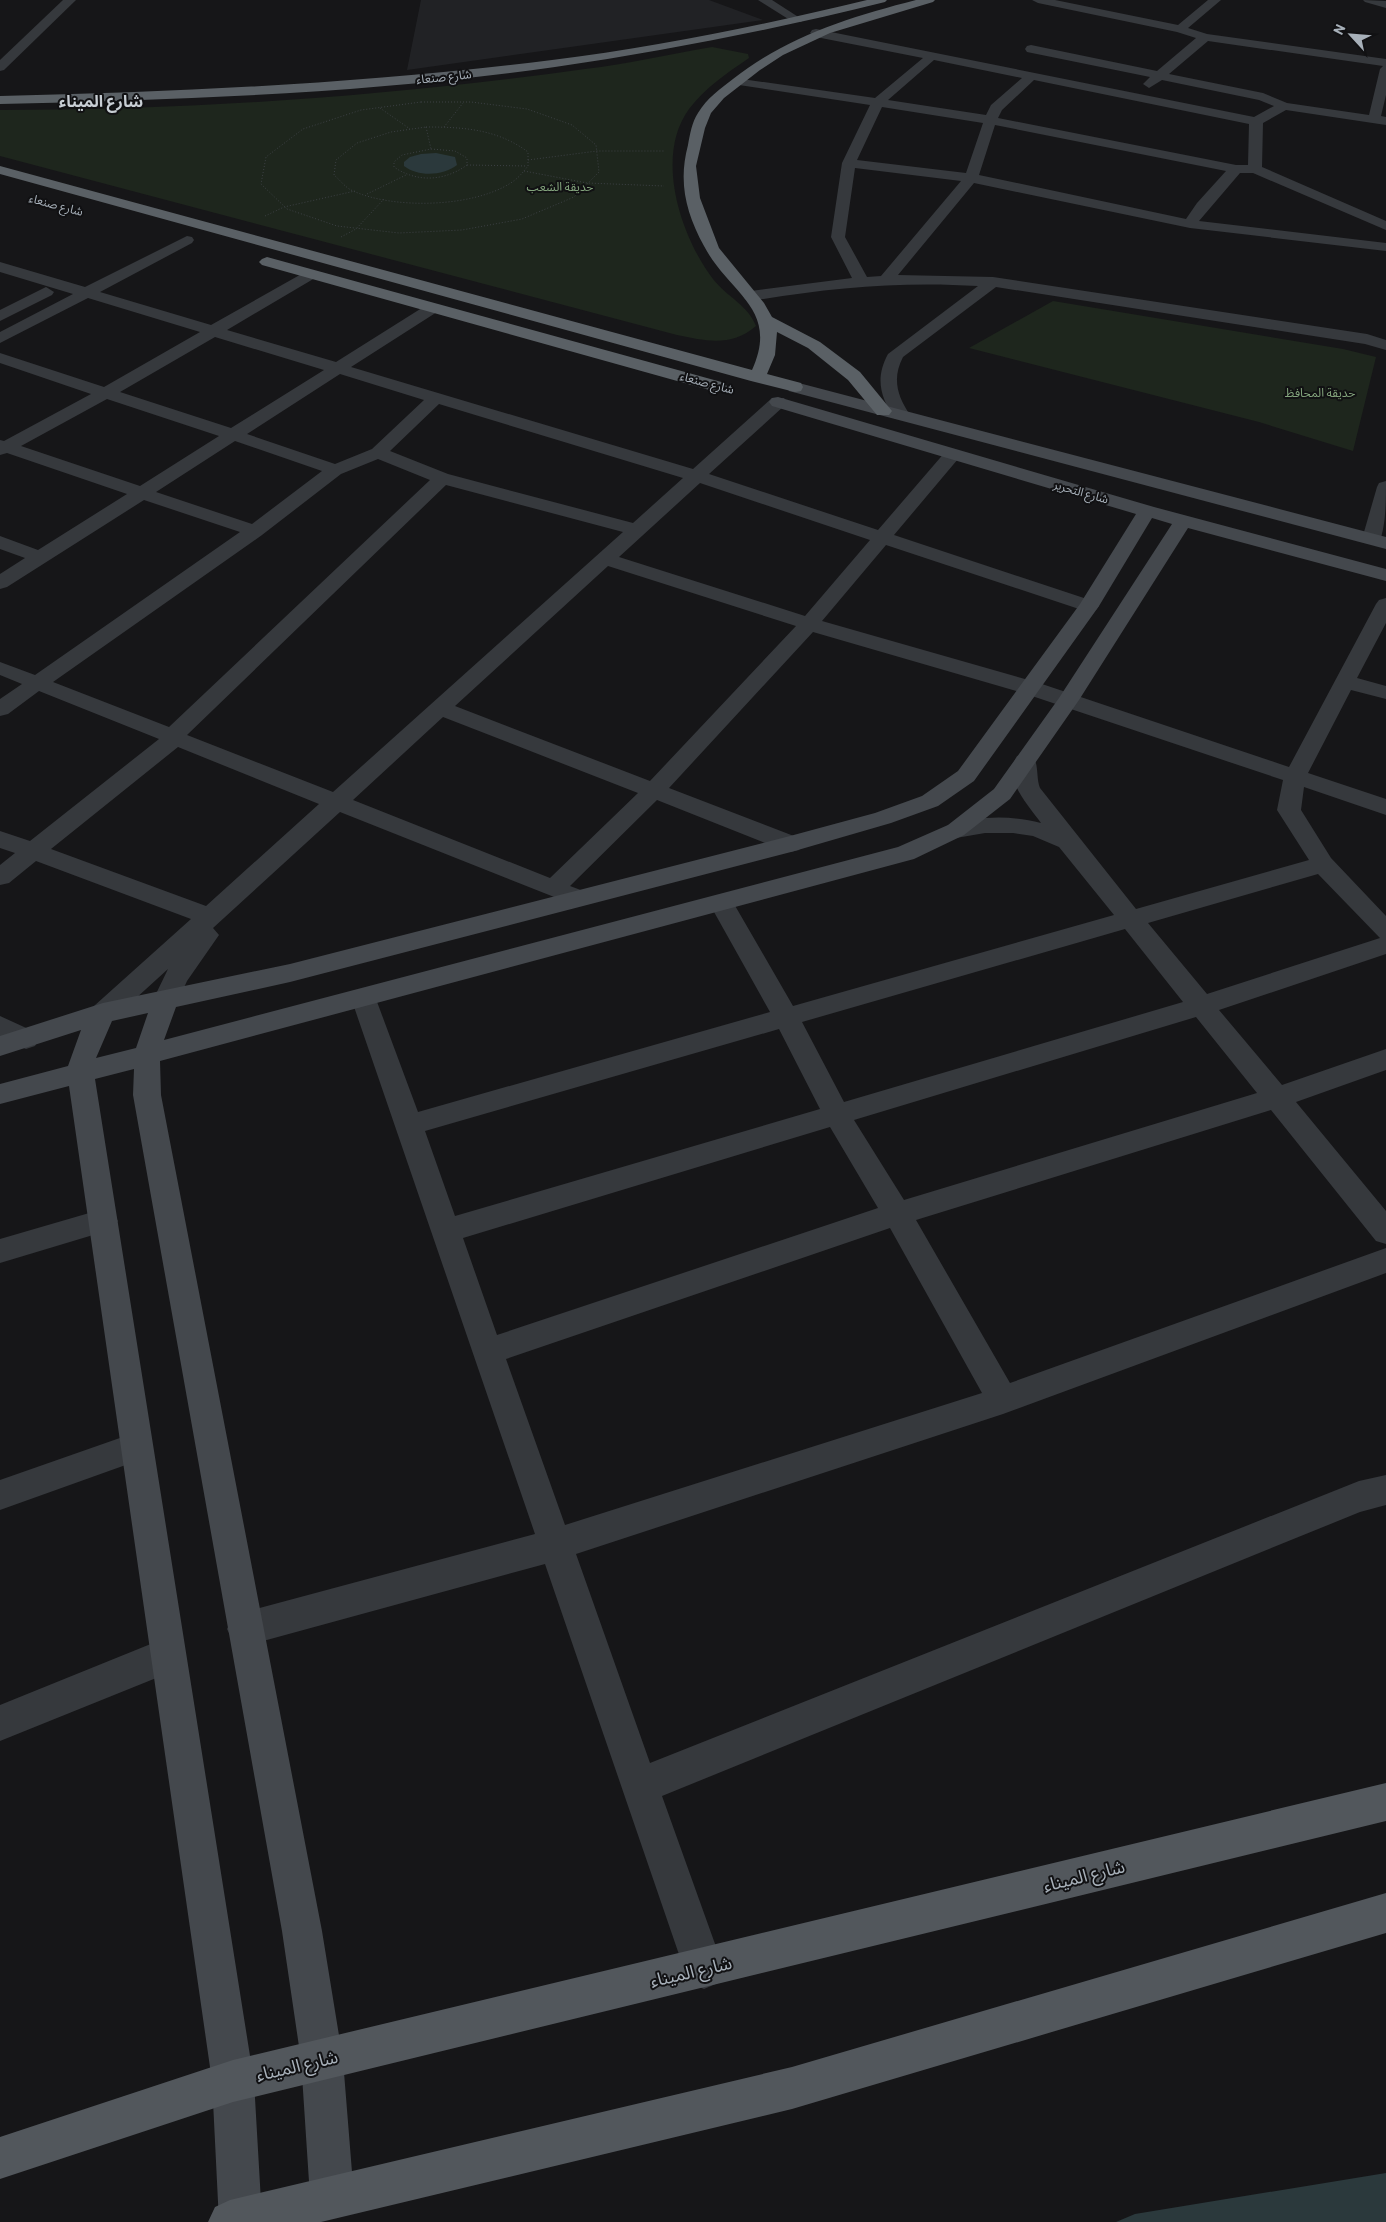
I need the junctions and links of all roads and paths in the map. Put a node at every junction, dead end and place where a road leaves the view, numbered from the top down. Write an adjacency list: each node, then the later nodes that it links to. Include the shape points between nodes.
1 (70, 0): 18 (street)
2 (764, 0): 9 (street)
3 (881, 0): 9 (highway, شارع صنعاء)
4 (929, 0): 11 (highway)
5 (1038, 0): 10 (street)
6 (1215, 0): 10 (street)
7 (1369, 0): 8 (street)
8 (1386, 5)
9 (797, 20): 13 (highway, شارع صنعاء)
10 (1180, 28): 12 (street)
11 (816, 33): 16 (street); 22 (highway, via 762,54)
12 (1205, 37): 17 (street); 20 (street)
13 (708, 40): 14 (highway); 25 (highway, شارع صنعاء, via 575,62 386,83 146,98)
14 (746, 44)
15 (1031, 49): 20 (street)
16 (931, 57): 21 (street); 27 (street)
17 (1386, 63)
18 (0, 67)
19 (1386, 69): 23 (street)
20 (1158, 76): 24 (street); 28 (street, via 1263,97)
21 (1030, 77): 24 (street); 30 (street, via 996,108)
22 (739, 80): 27 (street); 38 (highway, via 712,103 702,117)
23 (1383, 90): 31 (street)
24 (1133, 98): 32 (street)
25 (0, 100)
26 (464, 102): 29 (path, via 421,102); 34 (path); 37 (path, via 527,109 572,125 596,145)
27 (877, 103): 30 (street); 40 (street)
28 (1284, 106): 31 (street); 32 (street)
29 (380, 108): 35 (path); 54 (path, via 362,110 303,129 266,157 261,184)
30 (990, 120): 43 (street); 48 (street)
31 (1380, 120)
32 (1256, 121): 44 (street)
33 (426, 127): 34 (path); 35 (path); 36 (path)
34 (444, 127): 39 (path, via 488,131 515,141 528,152)
35 (410, 129): 51 (path, via 357,143 336,160 334,175)
36 (431, 149): 41 (path, via 464,155); 47 (path, via 416,150 398,157 394,167)
37 (597, 150): 38 (path); 39 (path); 49 (path, via 599,172)
38 (693, 151): 50 (highway, via 689,169)
39 (528, 160): 42 (path)
40 (849, 163): 48 (street); 69 (street, via 838,237)
41 (467, 165): 42 (path); 47 (path, via 462,170 438,177)
42 (528, 166): 46 (path)
43 (1236, 169): 44 (street); 55 (street)
44 (1255, 169): 56 (street)
45 (0, 170): 58 (highway, شارع صنعاء)
46 (523, 171): 49 (path); 53 (path, via 513,182 482,195 449,201)
47 (406, 175): 52 (path)
48 (971, 178): 55 (street); 68 (street)
49 (587, 183): 50 (path); 57 (path, via 574,197 522,219 462,230 399,233)
50 (692, 187): 73 (highway, via 695,205 712,248)
51 (356, 191): 52 (path); 54 (path)
52 (366, 194): 53 (path)
53 (384, 199): 57 (path)
54 (284, 206): 57 (path, via 337,226); 58 (path)
55 (1190, 224): 62 (street)
56 (1386, 226)
57 (356, 228): 63 (path)
58 (231, 233): 63 (highway, شارع صنعاء)
59 (170, 235): 60 (highway)
60 (187, 240): 61 (highway); 72 (street)
61 (206, 245)
62 (1386, 247)
63 (310, 255): 82 (highway, شارع صنعاء)
64 (253, 259): 66 (highway, شارع صنعاء)
65 (0, 267): 71 (street)
66 (310, 275): 74 (highway, شارع صنعاء); 77 (street)
67 (77, 276): 71 (street)
68 (888, 279): 69 (street); 70 (street)
69 (861, 280): 73 (street)
70 (993, 282): 79 (street, via 1366,339); 89 (street, via 896,354 889,364 886,382 893,404)
71 (60, 285): 72 (street); 75 (street)
72 (86, 293): 77 (street); 78 (street)
73 (751, 296): 76 (highway)
74 (431, 309): 81 (street); 84 (highway, شارع صنعاء)
75 (0, 316)
76 (766, 320): 82 (highway, via 771,345 767,361); 88 (highway, via 814,345 854,376)
77 (213, 331): 81 (street); 85 (street)
78 (0, 338)
79 (1386, 345)
80 (0, 358): 85 (street)
81 (338, 368): 86 (street); 90 (street)
82 (757, 377): 83 (highway, شارع صنعاء)
83 (795, 387): 88 (main road, شارع التحرير)
84 (734, 390)
85 (104, 394): 90 (street); 91 (street)
86 (436, 398): 92 (street); 95 (street)
87 (769, 400): 93 (main road, شارع التحرير); 95 (street)
88 (883, 410): 89 (main road, شارع التحرير)
89 (901, 415): 101 (main road, شارع التحرير)
90 (234, 434): 94 (street); 98 (street)
91 (2, 447): 98 (street)
92 (378, 453): 94 (street); 96 (street)
93 (952, 455): 99 (main road, شارع التحرير); 104 (street)
94 (335, 470): 103 (street)
95 (697, 476): 102 (street); 104 (street)
96 (442, 478): 102 (street); 123 (street)
97 (1386, 486): 106 (street)
98 (142, 494): 103 (street); 108 (street)
99 (1147, 511): 100 (main road, شارع التحرير); 113 (main road)
100 (1184, 520): 107 (main road, شارع التحرير); 120 (main road)
101 (1314, 523): 106 (main road, شارع التحرير); 107 (main road, via 1322,534 1321,540 1314,546)
102 (638, 530): 109 (street)
103 (255, 531): 117 (street)
104 (882, 537): 113 (street); 114 (street)
105 (0, 542): 108 (street)
106 (1381, 542): 110 (main road, via 1372,557 1372,564)
107 (1298, 550): 110 (main road, شارع التحرير)
108 (39, 557): 111 (street)
109 (605, 559): 114 (street); 121 (street)
110 (1382, 573)
111 (0, 583)
112 (1386, 604): 116 (street)
113 (1089, 606): 118 (main road)
114 (809, 624): 118 (street); 126 (street)
115 (0, 668): 117 (street)
116 (1345, 681): 119 (street); 125 (street)
117 (38, 683): 122 (street); 123 (street)
118 (1031, 688): 120 (street); 132 (main road, via 966,776 930,801)
119 (1386, 693)
120 (1068, 700): 124 (main road); 125 (street)
121 (440, 708): 126 (street); 127 (street)
122 (0, 709)
123 (173, 736): 127 (street); 133 (street, via 175,738)
124 (1025, 760): 129 (main road, via 1002,794); 131 (street, via 1025,779 1029,790)
125 (1295, 776): 128 (street); 134 (street, via 1289,810)
126 (654, 790): 132 (street); 137 (street)
127 (337, 802): 136 (street); 137 (street)
128 (1386, 807)
129 (956, 830): 131 (street, via 981,824 1020,825 1044,829); 139 (main road, via 906,852)
130 (0, 839): 133 (street)
131 (1067, 840): 141 (street)
132 (791, 844): 138 (main road)
133 (32, 853): 135 (street); 140 (street)
134 (1322, 864): 141 (street); 142 (street)
135 (0, 876)
136 (244, 886): 140 (street); 144 (street, via 175,978)
137 (554, 889): 138 (street)
138 (577, 898): 144 (main road, via 290,973)
139 (721, 903): 145 (main road); 148 (street)
140 (210, 917): 147 (street)
141 (1130, 919): 146 (street); 148 (street)
142 (1386, 931)
143 (1386, 945): 146 (street)
144 (167, 998): 147 (main road); 152 (main road)
145 (364, 998): 152 (main road); 158 (street)
146 (1202, 1006): 156 (street); 157 (street)
147 (103, 1013): 150 (main road); 154 (main road, via 88,1042)
148 (786, 1017): 157 (street); 158 (street)
149 (0, 1026): 150 (street)
150 (26, 1039): 151 (main road)
151 (0, 1046)
152 (147, 1055): 154 (main road); 171 (main road, via 147,1095)
153 (1386, 1059): 156 (street)
154 (81, 1073): 155 (main road); 160 (main road)
155 (0, 1094)
156 (1276, 1098): 159 (street); 162 (street)
157 (837, 1115): 159 (street); 161 (street)
158 (409, 1125): 161 (street)
159 (897, 1214): 165 (street); 166 (street)
160 (103, 1221): 163 (street); 167 (main road)
161 (446, 1231): 165 (street)
162 (1386, 1232)
163 (0, 1251)
164 (1386, 1260): 166 (street)
165 (488, 1352): 170 (street)
166 (1004, 1400): 170 (street)
167 (137, 1447): 169 (street); 172 (main road)
168 (1386, 1490): 174 (street, via 1358,1497)
169 (0, 1495)
170 (556, 1545): 171 (street); 174 (street)
171 (245, 1629): 178 (main road, via 302,1931)
172 (168, 1655): 173 (street); 179 (main road)
173 (0, 1723)
174 (640, 1786): 177 (street)
175 (1386, 1802): 177 (main road, شارع الميناء)
176 (1386, 1913): 181 (main road, via 792,2088)
177 (704, 1969): 178 (main road, شارع الميناء)
178 (322, 2060): 179 (main road, شارع الميناء); 181 (main road)
179 (233, 2081): 180 (main road, شارع الميناء); 182 (main road)
180 (0, 2158)
181 (332, 2197): 182 (main road)
182 (235, 2220)

